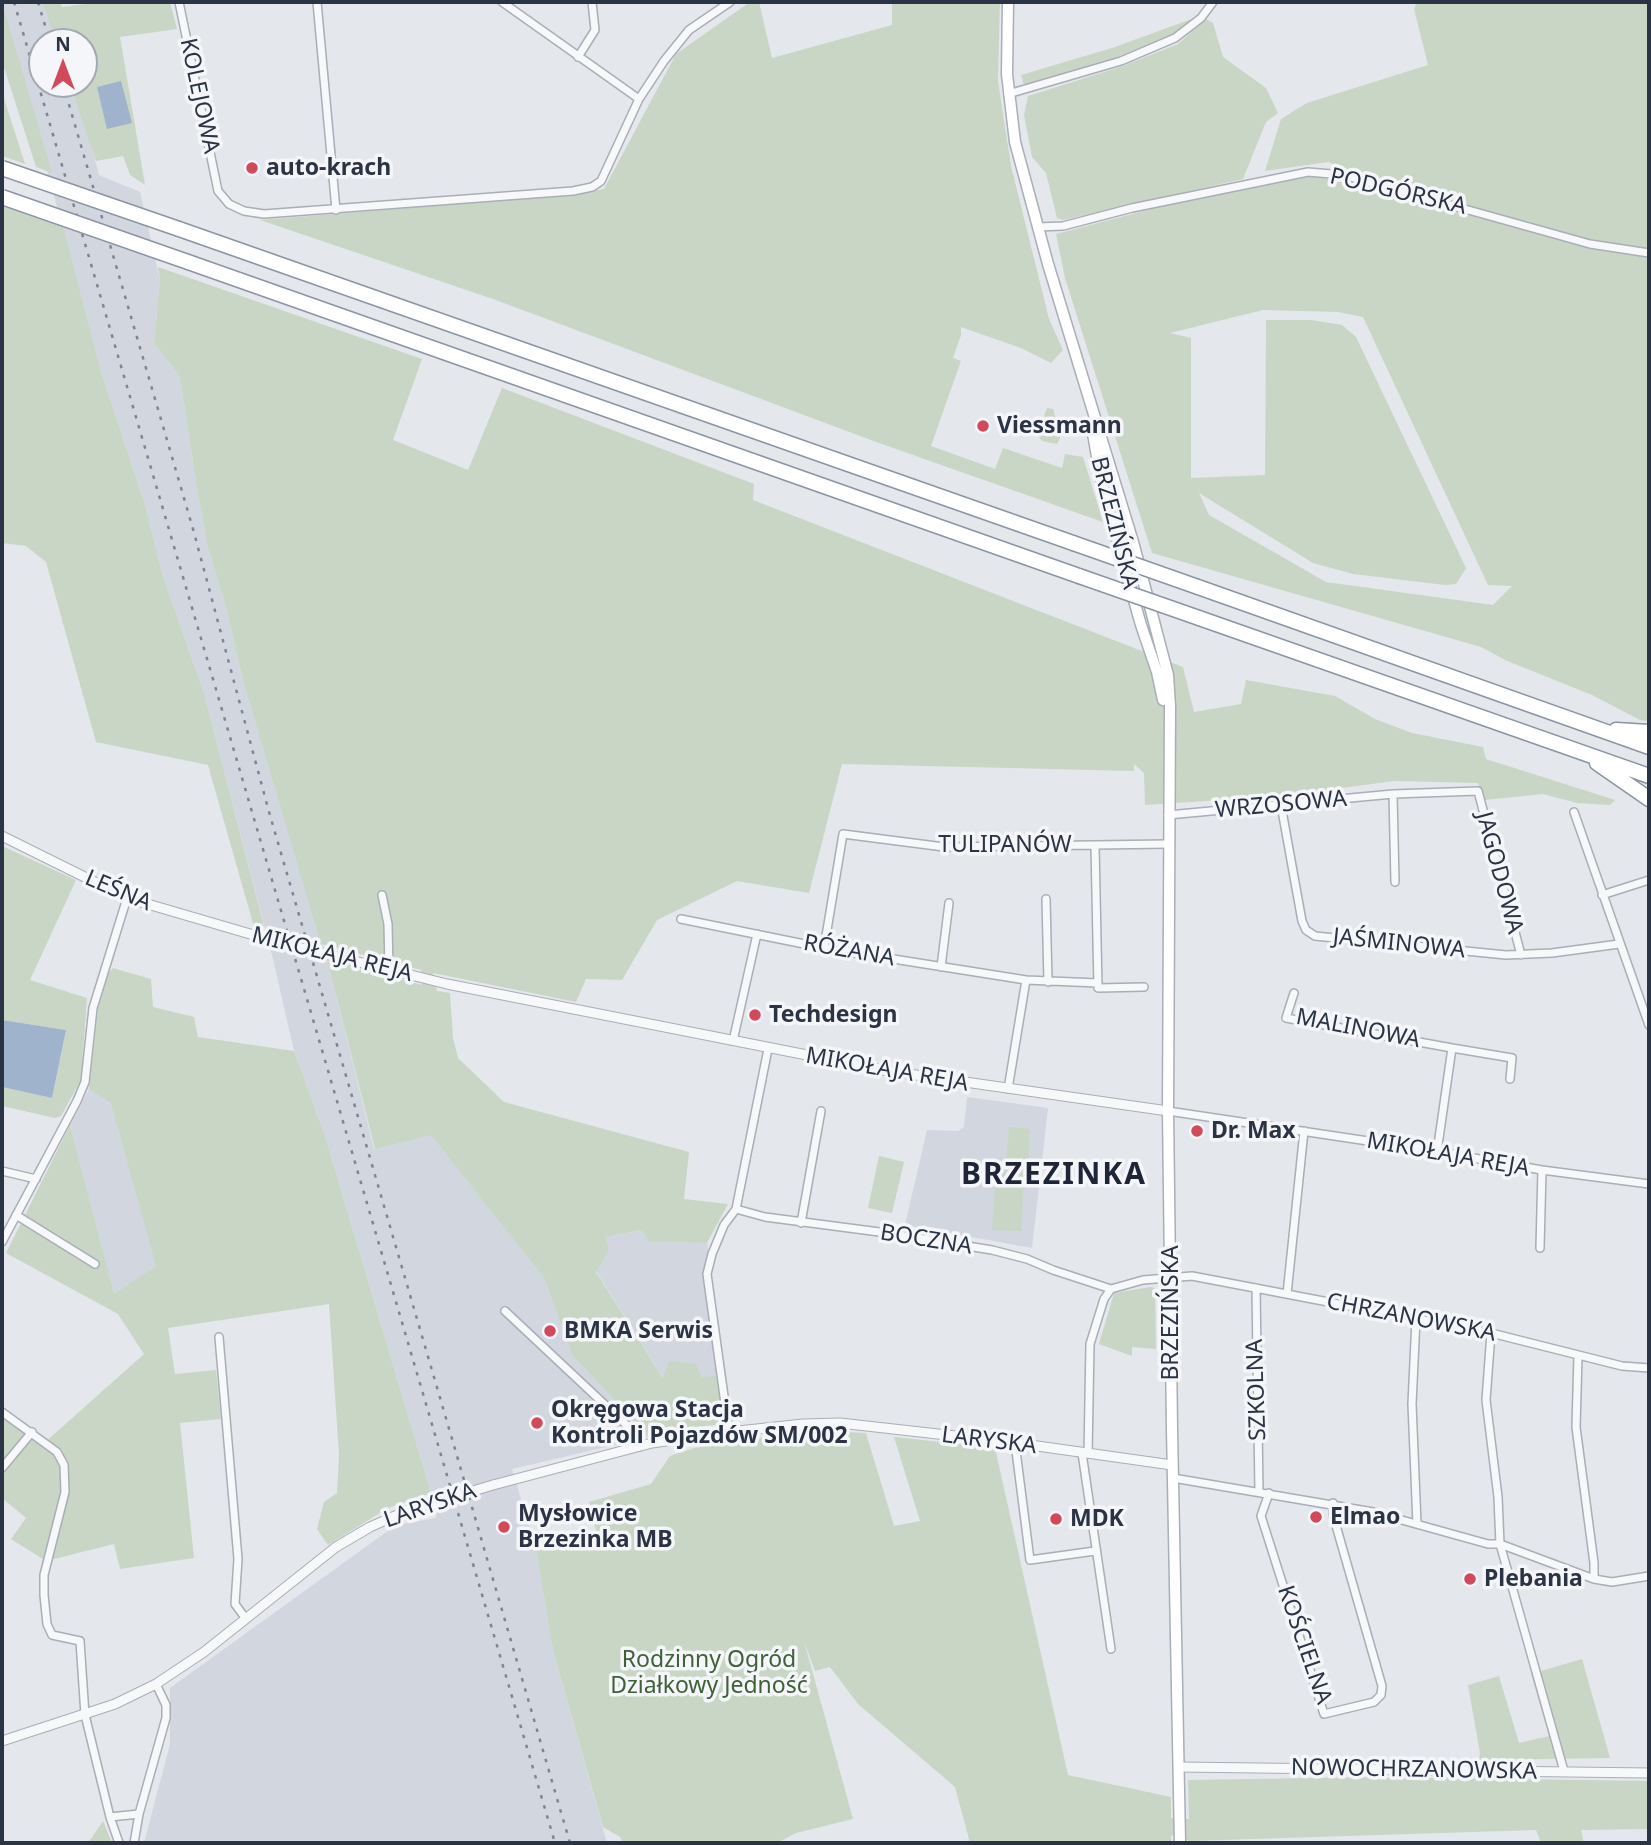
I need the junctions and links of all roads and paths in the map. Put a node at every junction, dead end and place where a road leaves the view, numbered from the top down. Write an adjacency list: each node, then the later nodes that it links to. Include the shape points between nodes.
1 (179, 2): 13 (street, KOLEJOWA, via 218,191 229,204 244,211)
2 (317, 2): 13 (street)
3 (502, 2): 8 (street)
4 (592, 2): 8 (street, via 595,30)
5 (730, 2): 10 (street, via 689,30)
6 (1008, 2): 9 (main road, BRZEZIŃSKA)
7 (1213, 2): 9 (street, via 1175,38 1121,61)
8 (578, 57): 10 (street)
9 (1008, 94): 14 (main road, BRZEZIŃSKA)
10 (639, 99): 13 (street, via 601,181 592,187)
11 (2, 167): 16 (highway, bridge)
12 (2, 197): 19 (highway, bridge)
13 (336, 210)
14 (1037, 227): 15 (street, PODGÓRSKA, via 1063,226 1308,172 1343,175 1590,244); 26 (main road, BRZEZIŃSKA, via 1083,381 1102,491 1162,690)
15 (1649, 253)
16 (1602, 730): 17 (highway); 18 (highway)
17 (1649, 732)
18 (1649, 747)
19 (1581, 752): 20 (highway); 23 (highway)
20 (1649, 776)
21 (1478, 791): 22 (street, WRZOSOWA); 42 (street, JAGODOWA)
22 (1393, 794): 24 (street, WRZOSOWA); 31 (street)
23 (1649, 799)
24 (1281, 805): 26 (street, WRZOSOWA); 42 (street, JAŚMINOWA, via 1302,921 1315,936)
25 (1573, 812): 33 (street)
26 (1168, 815): 28 (main road, BRZEZIŃSKA)
27 (2, 836): 34 (street, LEŚNA)
28 (1168, 844): 29 (street, TULIPANÓW); 57 (main road, BRZEZIŃSKA)
29 (1095, 846): 41 (street, TULIPANÓW, via 944,847 843,834); 47 (street)
30 (1649, 880): 33 (street)
31 (1395, 882)
32 (382, 895): 44 (street)
33 (1602, 895): 40 (street)
34 (127, 898): 38 (street, LEŚNA); 62 (street, via 93,1008 85,1082)
35 (1046, 899): 46 (street)
36 (949, 903): 43 (street)
37 (681, 919): 39 (street, RÓŻANA)
38 (240, 931): 44 (street, MIKOŁAJA REJA)
39 (757, 934): 41 (street, RÓŻANA); 51 (street)
40 (1619, 944): 42 (street, JAŚMINOWA); 50 (street)
41 (824, 948): 43 (street, RÓŻANA)
42 (1521, 955)
43 (941, 967): 45 (street, RÓŻANA)
44 (389, 970): 51 (street, MIKOŁAJA REJA)
45 (1026, 980): 46 (street, RÓŻANA); 55 (street)
46 (1048, 982): 47 (street, RÓŻANA)
47 (1098, 986): 48 (street, RÓŻANA)
48 (1144, 987)
49 (1294, 993): 52 (street, MALINOWA, via 1286,1018)
50 (1649, 1025)
51 (733, 1041): 53 (street, MIKOŁAJA REJA)
52 (1452, 1048): 54 (street, MALINOWA, via 1512,1058); 59 (street, MALINOWA)
53 (768, 1049): 55 (street, MIKOŁAJA REJA); 64 (street)
54 (1510, 1079)
55 (1008, 1089): 57 (street, MIKOŁAJA REJA)
56 (821, 1111): 66 (street)
57 (1168, 1111): 58 (street, MIKOŁAJA REJA); 71 (main road, BRZEZIŃSKA)
58 (1304, 1131): 59 (street, MIKOŁAJA REJA); 74 (street)
59 (1437, 1152): 60 (street, MIKOŁAJA REJA)
60 (1542, 1170): 63 (street, MIKOŁAJA REJA); 69 (street, MIKOŁAJA REJA)
61 (2, 1171): 62 (street)
62 (36, 1179): 65 (street)
63 (1649, 1184)
64 (736, 1209): 66 (street, BOCZNA); 83 (street, via 724,1225 708,1274)
65 (16, 1215): 67 (street); 70 (street)
66 (801, 1223): 73 (street, BOCZNA, via 992,1250)
67 (5, 1228): 68 (street)
68 (2, 1242)
69 (1539, 1248)
70 (94, 1264)
71 (1171, 1277): 72 (street, CHRZANOWSKA, via 1192,1276); 73 (street, CHRZANOWSKA); 87 (main road, BRZEZIŃSKA)
72 (1256, 1288): 74 (street, CHRZANOWSKA); 90 (street, SZKOLNA)
73 (1111, 1289): 86 (street, via 1090,1344)
74 (1287, 1294): 76 (street, CHRZANOWSKA)
75 (505, 1311): 85 (street, via 635,1433)
76 (1416, 1318): 77 (street, CHRZANOWSKA); 93 (street, via 1412,1404)
77 (1491, 1333): 79 (street, CHRZANOWSKA); 94 (street, via 1486,1400)
78 (219, 1337): 98 (street, via 238,1559 235,1604)
79 (1578, 1356): 80 (street, CHRZANOWSKA); 97 (street, via 1576,1427)
80 (1649, 1368)
81 (2, 1412): 82 (street)
82 (32, 1432): 88 (street); 101 (street, via 57,1452 64,1465 65,1492 44,1575 44,1595 52,1635 80,1641)
83 (729, 1432): 84 (street, LARYSKA, via 839,1423); 85 (street, LARYSKA)
84 (1015, 1443): 86 (street, LARYSKA); 95 (street, via 1030,1560)
85 (639, 1447): 98 (street, LARYSKA, bridge, via 406,1511 337,1547)
86 (1085, 1454): 87 (street, LARYSKA); 95 (street)
87 (1172, 1465): 89 (main road, BRZEZIŃSKA)
88 (2, 1468)
89 (1173, 1478): 90 (street); 103 (main road, BRZEZIŃSKA)
90 (1259, 1492): 91 (street)
91 (1269, 1493): 92 (street); 92 (street, KOŚCIELNA, via 1261,1516 1324,1714 1374,1702 1382,1686)
92 (1333, 1503): 93 (street)
93 (1417, 1524): 94 (street)
94 (1500, 1544): 97 (street); 104 (street)
95 (1096, 1551): 99 (street)
96 (1649, 1576): 97 (street, via 1612,1582)
97 (1594, 1579)
98 (246, 1619): 100 (street, LARYSKA)
99 (1111, 1648)
100 (156, 1684): 101 (street, LARYSKA); 106 (street, via 166,1705 166,1718)
101 (85, 1715): 102 (street, LARYSKA); 107 (street)
102 (2, 1741)
103 (1179, 1767): 104 (street, NOWOCHRZANOWSKA); 108 (main road, BRZEZIŃSKA)
104 (1564, 1772): 105 (street, NOWOCHRZANOWSKA)
105 (1649, 1773)
106 (139, 1814): 107 (street); 110 (street)
107 (110, 1817): 109 (street)
108 (1180, 1842)
109 (119, 1843)
110 (134, 1843)

